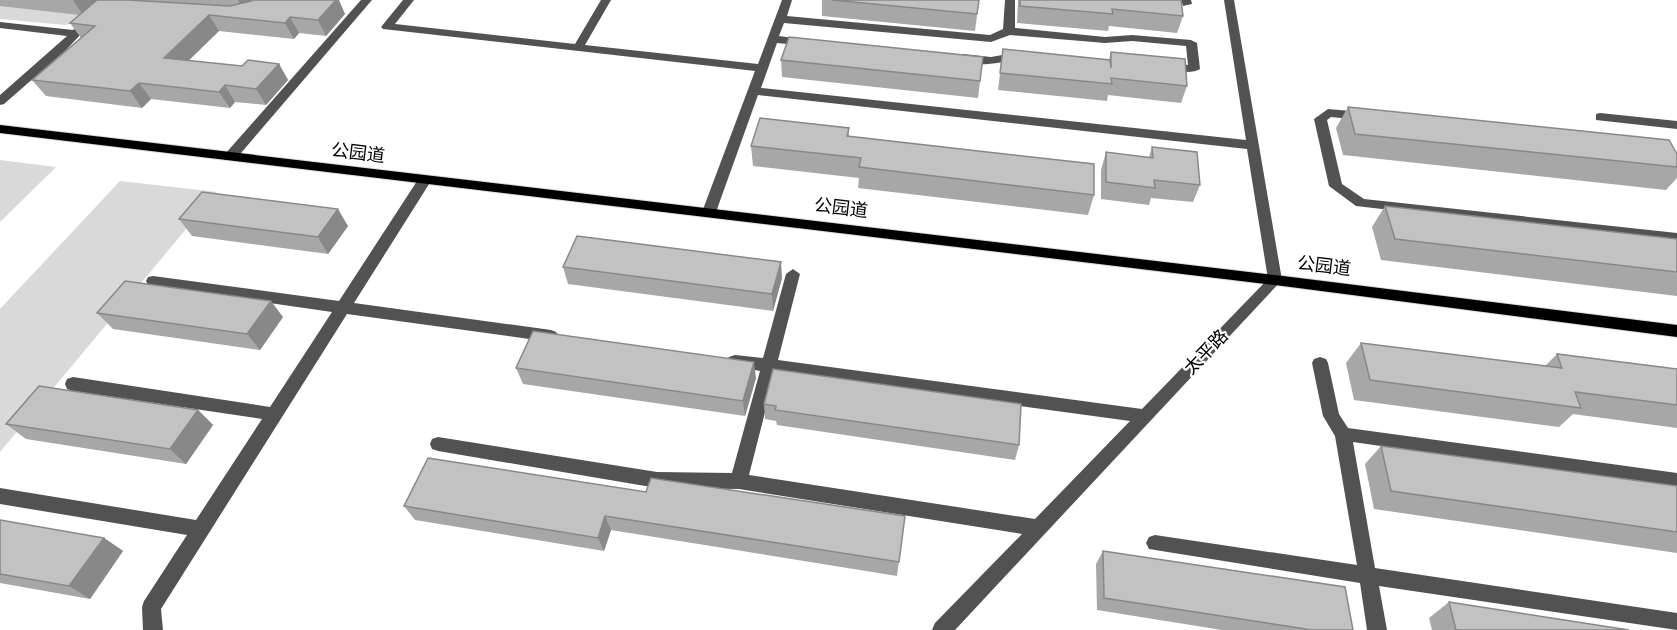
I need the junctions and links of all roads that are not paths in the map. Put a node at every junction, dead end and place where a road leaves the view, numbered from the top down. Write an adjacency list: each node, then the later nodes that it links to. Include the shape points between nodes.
1 (367, 0): 28 (street, via 352,9)
2 (409, 0): 15 (street, via 387,27)
3 (606, 0): 15 (street)
4 (787, 0): 8 (street)
5 (1010, 0): 10 (street)
6 (1229, 0): 27 (street)
7 (102, 12): 11 (street)
8 (780, 19): 12 (street); 13 (street)
9 (0, 25): 11 (street)
10 (1009, 32): 13 (street); 19 (street, via 1191,43 1194,69)
11 (74, 33): 22 (street)
12 (773, 39): 14 (street); 20 (street)
13 (991, 39): 16 (street)
14 (819, 44)
15 (578, 48): 20 (street)
16 (1013, 54): 17 (street, via 991,61); 18 (street)
17 (945, 56)
18 (1035, 56)
19 (1154, 64)
20 (762, 68): 21 (street)
21 (754, 91): 27 (street); 30 (street)
22 (0, 101)
23 (1600, 117): 25 (street)
24 (1376, 118): 31 (street, via 1328,113 1320,119 1336,186 1361,203)
25 (1677, 125)
26 (0, 129): 28 (main road, 公园道)
27 (1253, 145): 33 (street)
28 (230, 157): 29 (main road, 公园道)
29 (424, 181): 30 (main road, 公园道); 35 (street)
30 (709, 212): 33 (main road, 公园道)
31 (1677, 238)
32 (793, 274): 40 (street)
33 (1275, 280): 36 (main road, 公园道); 43 (street, 太平路)
34 (153, 281): 35 (street)
35 (342, 308): 37 (street); 42 (street)
36 (1677, 331)
37 (567, 338)
38 (721, 359): 40 (street)
39 (1320, 363): 44 (street, via 1331,416)
40 (769, 365): 43 (street); 46 (street)
41 (73, 384): 42 (street)
42 (273, 414): 50 (street)
43 (1145, 416): 49 (street, 太平路)
44 (1343, 434): 47 (street); 52 (street)
45 (438, 444): 46 (street, via 657,480)
46 (740, 481): 49 (street)
47 (1677, 482)
48 (0, 496): 50 (street)
49 (1038, 528): 55 (street, 太平路)
50 (199, 529): 54 (street, via 151,607)
51 (1155, 543): 52 (street)
52 (1366, 574): 53 (street); 56 (street)
53 (1677, 622)
54 (153, 630)
55 (942, 630)
56 (1377, 630)

